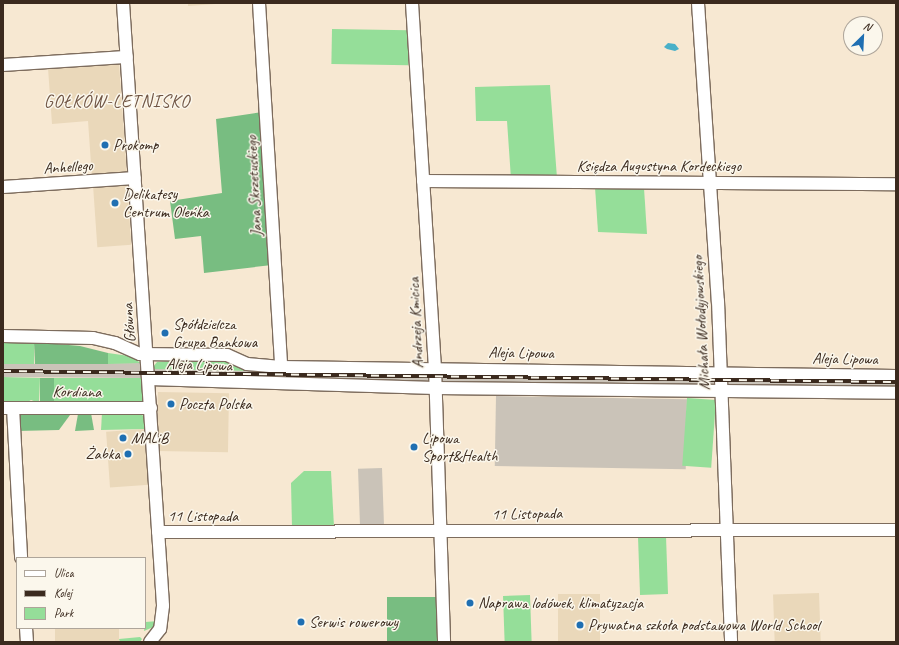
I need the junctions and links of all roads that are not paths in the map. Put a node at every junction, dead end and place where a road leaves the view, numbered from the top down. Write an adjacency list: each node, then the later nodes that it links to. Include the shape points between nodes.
1 (123, 3): 5 (street, Główna)
2 (258, 3): 14 (street, Jana Skrzetuskiego)
3 (412, 3): 8 (street, Andrzeja Kmicica)
4 (698, 3): 9 (street, Michała Wołodyjowskiego)
5 (127, 57): 6 (street); 7 (street, Główna)
6 (3, 65)
7 (135, 178): 11 (street, Anhellego); 13 (street, Główna)
8 (423, 181): 9 (street, Księdza Augustyna Kordeckiego); 15 (street, Andrzeja Kmicica)
9 (710, 182): 10 (street, Księdza Augustyna Kordeckiego); 16 (street, Michała Wołodyjowskiego)
10 (896, 184)
11 (3, 187)
12 (3, 336): 13 (street, Aleja Lipowa, via 93,338)
13 (147, 355): 14 (street, Aleja Lipowa, via 227,355 247,364); 18 (street, Główna)
14 (281, 368): 15 (street, Aleja Lipowa)
15 (435, 368): 16 (street, Aleja Lipowa); 19 (street, Andrzeja Kmicica)
16 (720, 372): 17 (street, Aleja Lipowa); 20 (street, Michała Wołodyjowskiego)
17 (896, 376)
18 (149, 379): 19 (street, Aleja Lipowa); 23 (street, Główna)
19 (435, 388): 20 (street, Aleja Lipowa); 26 (street, Andrzeja Kmicica)
20 (721, 392): 21 (street, Aleja Lipowa); 24 (street, Michała Wołodyjowskiego)
21 (896, 393)
22 (8, 408): 23 (street, Kordiana); 28 (street)
23 (151, 408): 27 (street, Główna)
24 (726, 528): 25 (street, 11 Listopada); 26 (street, 11 Listopada); 33 (street, Michała Wołodyjowskiego)
25 (896, 530)
26 (441, 531): 27 (street, 11 Listopada); 32 (street, Andrzeja Kmicica)
27 (158, 532): 30 (street, Główna, via 163,618)
28 (21, 557)
29 (26, 629): 31 (street)
30 (153, 640)
31 (27, 642)
32 (444, 642)
33 (731, 642)

